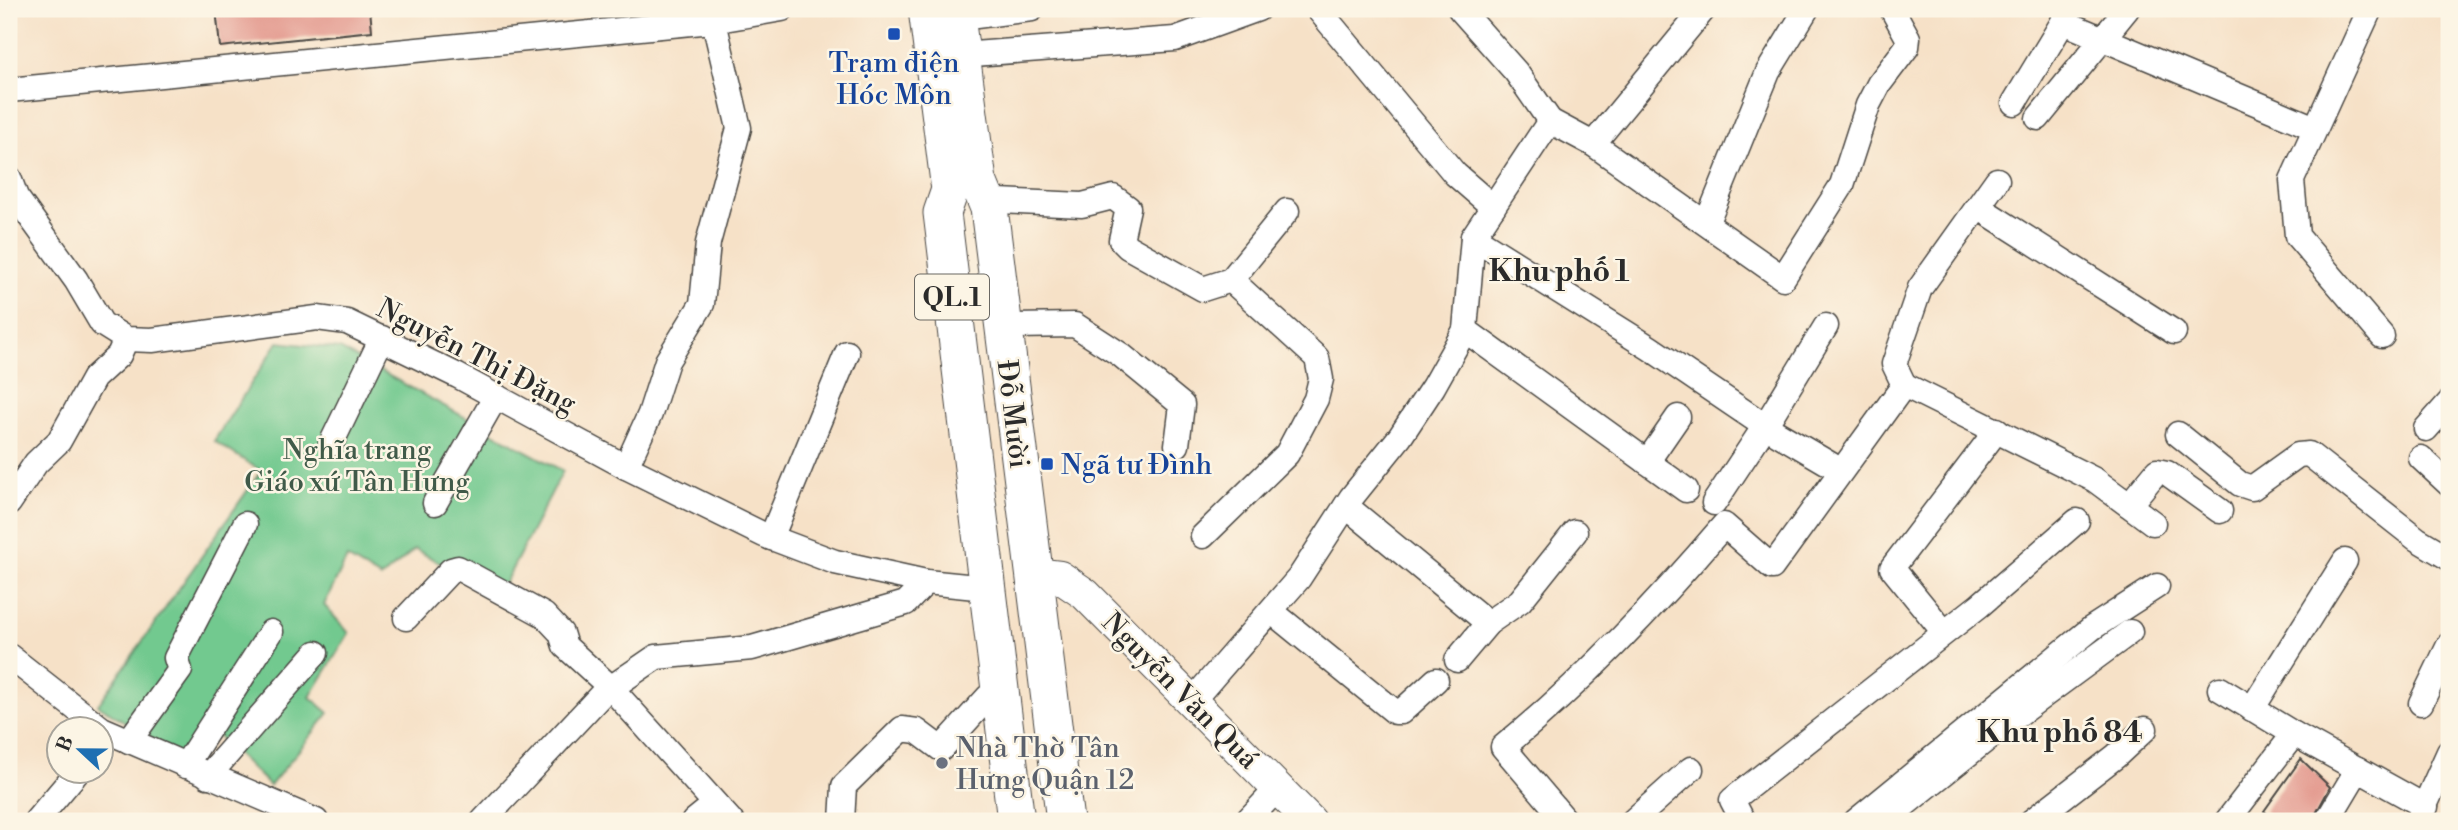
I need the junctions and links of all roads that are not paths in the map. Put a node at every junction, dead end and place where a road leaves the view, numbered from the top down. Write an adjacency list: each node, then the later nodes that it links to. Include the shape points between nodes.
1 (782, 9): 14 (street)
2 (905, 9): 74 (highway, Đỗ Mười / QL.1)
3 (927, 9): 74 (highway, Đỗ Mười / QL.1, via 950,190 942,213)
4 (1032, 9): 13 (street)
5 (1258, 9): 17 (street, via 1175,39)
6 (1318, 9): 27 (street, via 1455,174)
7 (1460, 9): 21 (street, via 1516,72)
8 (1704, 9): 23 (street)
9 (1892, 9): 30 (street, via 1908,38 1907,47 1868,105 1842,185 1783,278)
10 (2127, 9): 16 (street)
11 (2370, 9): 22 (street)
12 (1805, 10): 30 (street, via 1768,72)
13 (969, 11): 17 (highway, Đỗ Mười / QL.1)
14 (711, 15): 18 (street); 53 (street, via 739,128 708,243 702,304 667,361)
15 (2065, 15): 16 (street); 19 (street)
16 (2102, 39): 20 (street); 22 (street)
17 (971, 55): 26 (highway, Đỗ Mười / QL.1); 71 (highway, Đỗ Mười / QL.1, via 978,181 989,208)
18 (9, 90)
19 (2014, 103)
20 (2038, 118)
21 (1550, 121): 23 (street); 27 (street)
22 (2315, 128): 37 (street, via 2292,180 2297,236)
23 (1593, 144): 30 (street)
24 (1997, 180): 28 (street)
25 (11, 194): 39 (street, via 76,280 102,324)
26 (999, 201): 32 (street, via 1082,205 1113,197 1128,208 1121,240 1128,247 1203,289); 33 (highway, Đỗ Mười / QL.1)
27 (1493, 207): 31 (street)
28 (1978, 207): 36 (street); 41 (street, via 1920,288 1894,364)
29 (1287, 211): 32 (street)
30 (1707, 222)
31 (1473, 237): 35 (street); 45 (street)
32 (1231, 280): 67 (street, via 1317,358 1321,379 1316,399 1287,454)
33 (1015, 326): 50 (street, via 1075,325 1121,355 1182,405); 71 (highway, Đỗ Mười / QL.1)
34 (1826, 326): 45 (street)
35 (1465, 330): 52 (street); 61 (street, via 1400,437)
36 (2174, 332)
37 (2382, 336)
38 (382, 338): 39 (street, Nguyễn Thị Đặng, via 346,322 317,318 152,340); 42 (street, Nguyễn Thị Đặng); 49 (street)
39 (126, 339): 57 (street, via 119,355 94,378 59,441 36,463)
40 (847, 353): 68 (street)
41 (1904, 385): 47 (street); 54 (street)
42 (496, 396): 53 (street, Nguyễn Thị Đặng); 58 (street)
43 (2449, 403): 46 (street)
44 (1678, 417): 52 (street)
45 (1765, 426): 54 (street); 59 (street)
46 (2426, 429)
47 (1997, 430): 60 (street, via 2095,480); 79 (street, via 1892,568)
48 (2178, 434): 69 (street, via 2240,484 2252,488 2298,455 2309,454 2417,540)
49 (331, 444)
50 (1177, 445)
51 (2421, 458): 55 (street)
52 (1647, 462): 56 (street)
53 (626, 467): 68 (street, Nguyễn Thị Đặng)
54 (1840, 470): 117 (street, via 1772,567 1724,525 1644,614 1546,712 1503,747)
55 (2449, 484)
56 (1686, 489)
57 (9, 503)
58 (435, 503)
59 (1714, 503)
60 (2129, 505): 62 (street, via 2157,471 2167,473); 64 (street)
61 (1346, 506): 75 (street, via 1299,578); 77 (street)
62 (2220, 511)
63 (2077, 521): 79 (street)
64 (2153, 523)
65 (245, 524): 95 (street, via 176,658 180,670)
66 (1575, 533): 77 (street, via 1520,601)
67 (1203, 536)
68 (771, 538): 72 (street, Nguyễn Thị Đặng, via 835,562)
69 (2449, 558)
70 (2345, 561): 91 (street)
71 (1039, 575): 89 (main road, Nguyễn Văn Quá, via 1070,582); 113 (highway, Đỗ Mười / QL.1); 114 (highway, Đỗ Mười / QL.1)
72 (926, 582): 74 (street, Nguyễn Thị Đặng); 86 (street, via 906,603 752,648 656,657)
73 (2157, 586): 120 (street, via 2091,628)
74 (982, 587): 88 (highway, Đỗ Mười / QL.1)
75 (1271, 611): 85 (street, via 1395,712 1401,712); 89 (street)
76 (406, 618): 86 (street, via 451,570 462,569 544,615 565,646)
77 (1488, 623): 84 (street)
78 (271, 632): 98 (street)
79 (1944, 632): 119 (street, via 1732,800)
80 (2130, 632): 121 (street)
81 (2449, 645): 90 (street)
82 (316, 653): 101 (street)
83 (9, 656): 92 (street)
84 (1457, 660)
85 (1436, 680)
86 (611, 688): 104 (street); 108 (street, via 576,719)
87 (2220, 688): 91 (street)
88 (994, 694): 110 (street, via 942,749 917,731 902,729 844,786); 111 (highway, Đỗ Mười / QL.1); 112 (highway, Đỗ Mười / QL.1)
89 (1192, 701): 103 (main road, Nguyễn Văn Quá)
90 (2421, 703)
91 (2252, 709): 94 (street)
92 (82, 714)
93 (2145, 729): 122 (street)
94 (2294, 734): 100 (street); 123 (street)
95 (116, 737)
96 (116, 740): 98 (street)
97 (2449, 752): 105 (street)
98 (185, 766): 101 (street)
99 (1691, 769): 118 (street)
100 (2358, 769): 105 (street); 124 (street)
101 (208, 776): 107 (street)
102 (68, 784): 106 (street)
103 (1278, 788): 115 (street); 116 (main road, Nguyễn Văn Quá)
104 (723, 813): 109 (street)
105 (2422, 814)
106 (36, 821)
107 (316, 821)
108 (483, 821)
109 (694, 821)
110 (842, 821)
111 (1004, 821)
112 (1016, 821)
113 (1065, 821)
114 (1074, 821)
115 (1247, 821)
116 (1310, 821)
117 (1566, 821)
118 (1633, 821)
119 (1743, 821)
120 (1856, 821)
121 (1884, 821)
122 (2032, 821)
123 (2227, 821)
124 (2327, 821)

